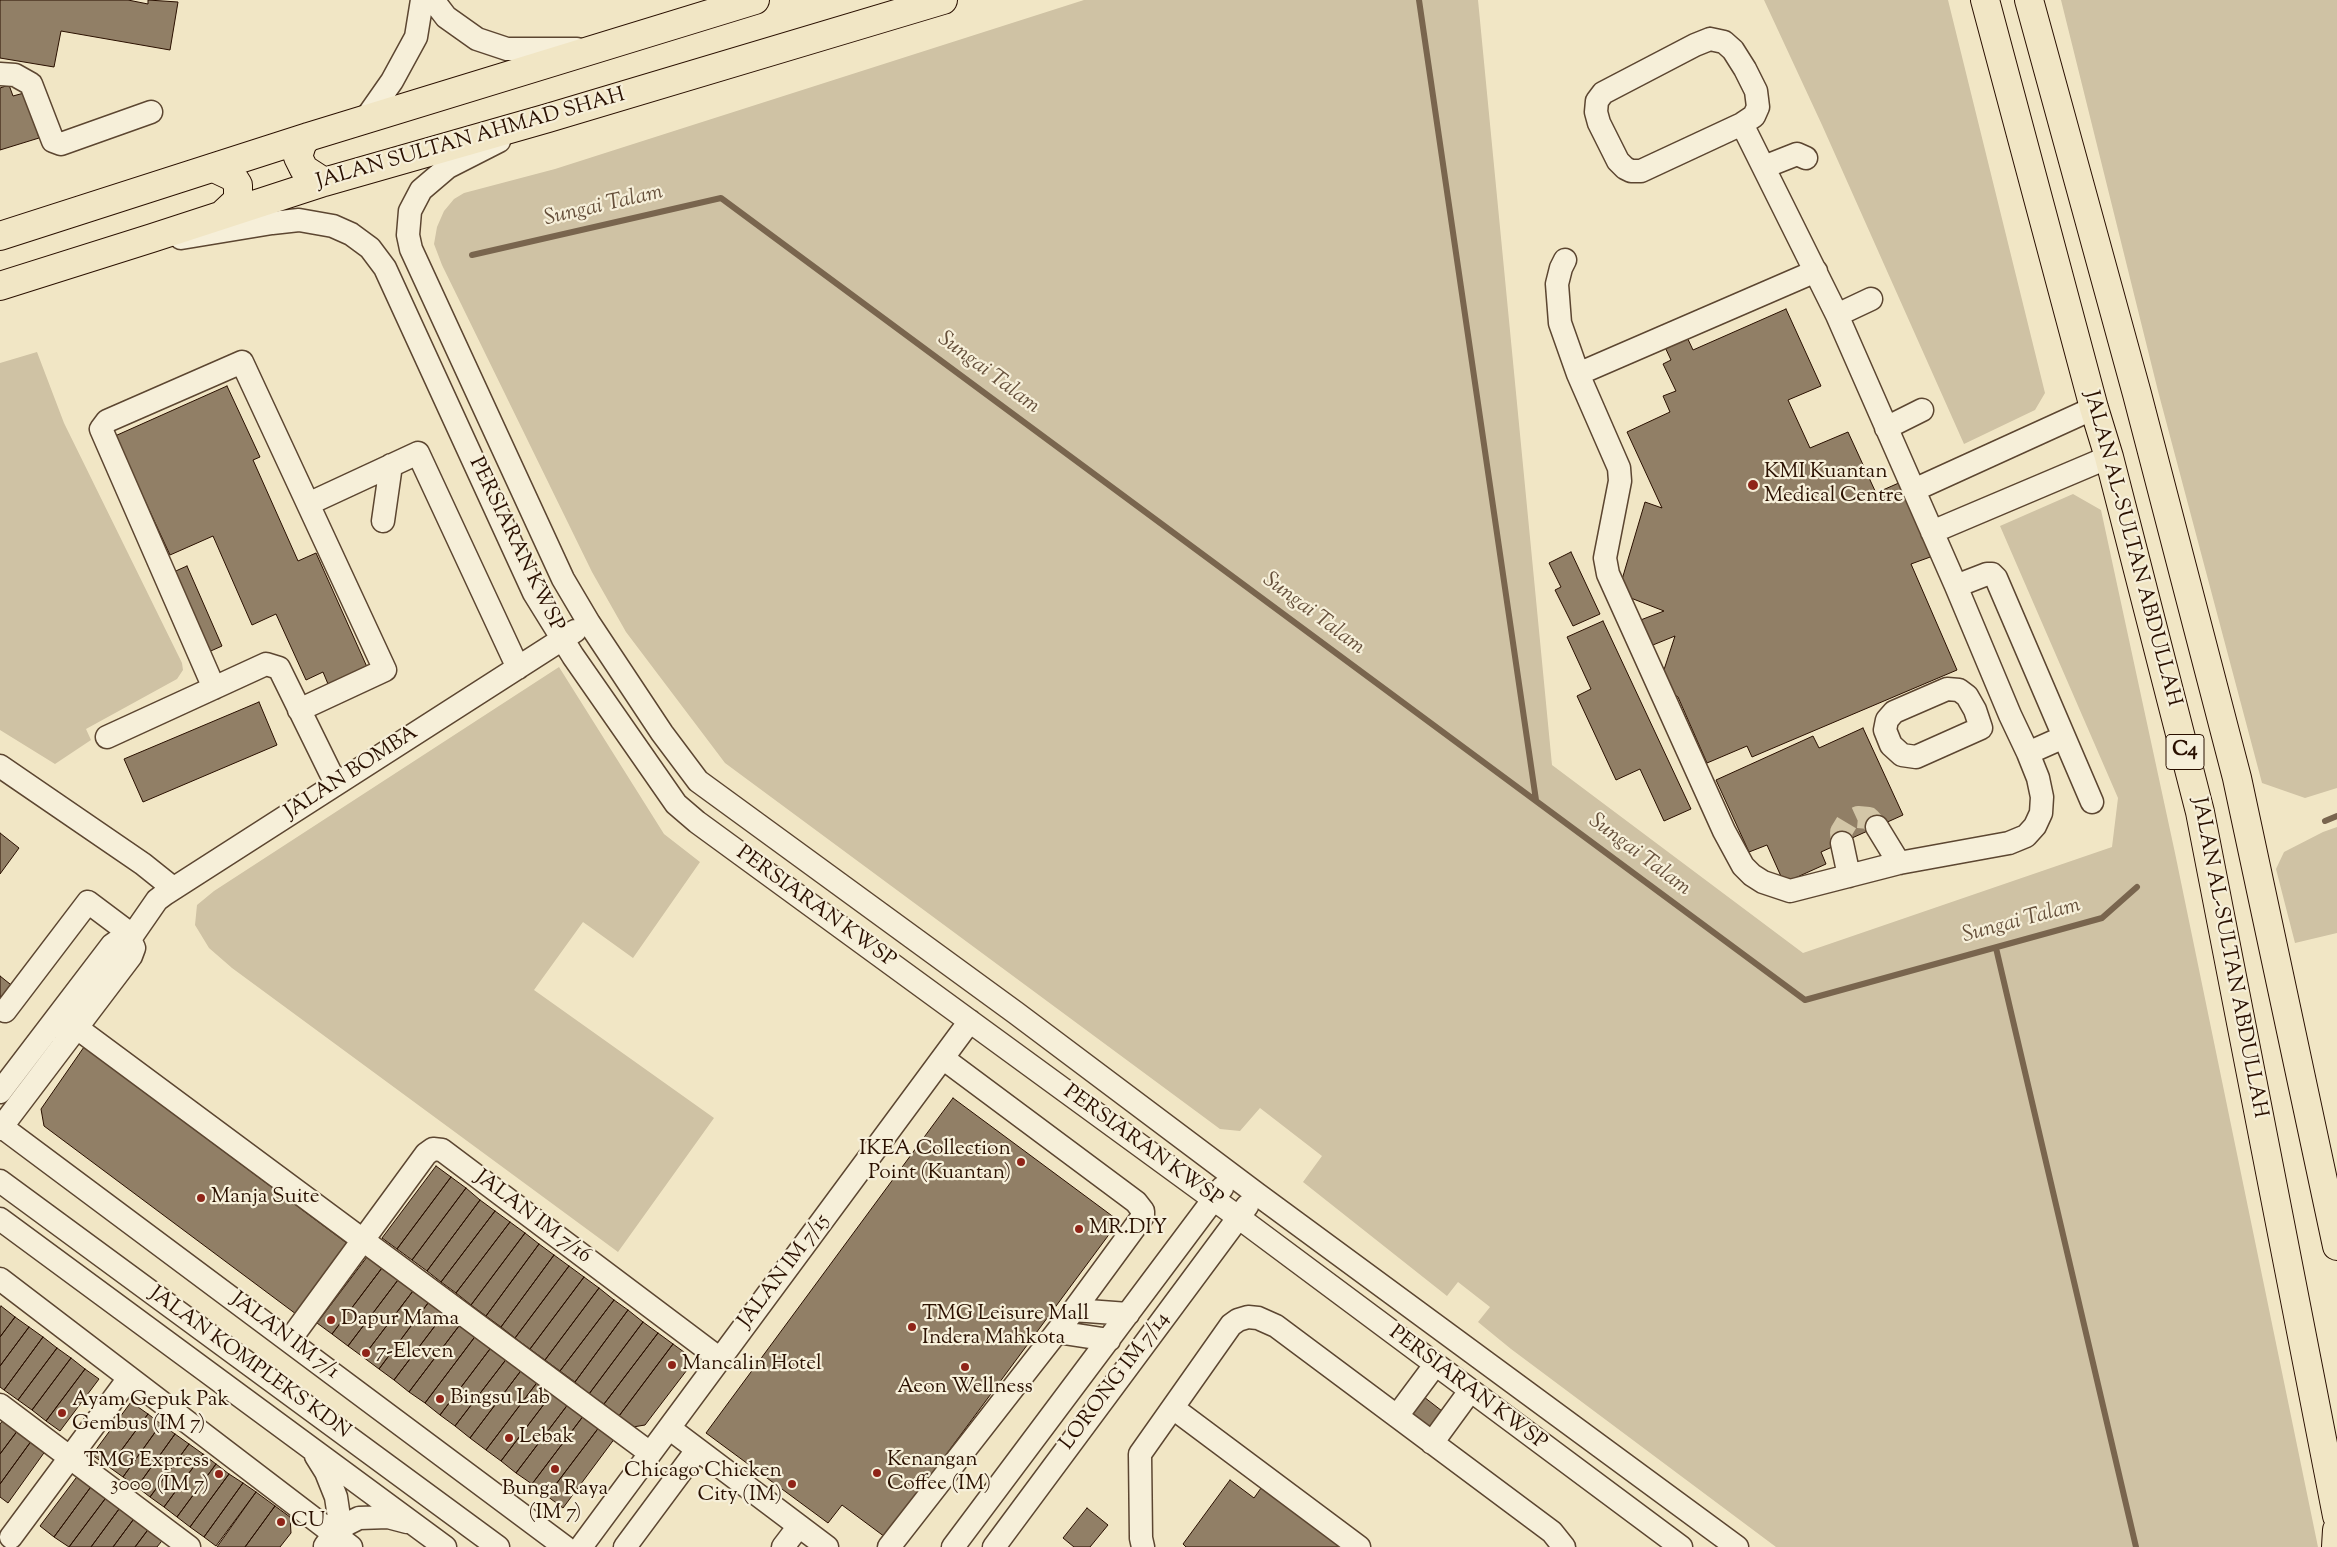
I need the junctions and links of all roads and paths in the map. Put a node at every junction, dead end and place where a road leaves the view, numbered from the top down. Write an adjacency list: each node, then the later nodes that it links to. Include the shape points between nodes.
1 (422, 0): 11 (street, via 416,37 392,81)
2 (433, 0): 7 (street, via 446,17 477,39 507,50)
3 (755, 0): 7 (main road)
4 (943, 0): 10 (main road, JALAN SULTAN AHMAD SHAH)
5 (1985, 0): 27 (main road, JALAN AL-SULTAN ABDULLAH / C4)
6 (2030, 0): 68 (main road, JALAN AL-SULTAN ABDULLAH / C4, via 2237,778)
7 (590, 49): 11 (main road)
8 (0, 74): 9 (street, via 15,74 31,84 53,141 61,144)
9 (151, 112)
10 (548, 118): 17 (main road, JALAN SULTAN AHMAD SHAH); 37 (street, PERSIARAN KWSP, via 467,156 437,175 421,190 410,211 408,235 415,262 547,547)
11 (364, 121): 13 (main road)
12 (1742, 124): 12 (street, via 1641,171 1631,171 1618,161 1599,122 1597,101 1603,93 1695,45 1710,40 1724,42 1733,50 1756,91 1758,107 1754,116); 15 (street)
13 (308, 136): 16 (main road); 17 (main road, via 298,157 304,169)
14 (1806, 158): 15 (street, via 1797,154)
15 (1764, 167): 22 (street)
16 (214, 168): 18 (main road, via 233,177 238,185 238,200); 19 (main road)
17 (324, 182): 18 (main road, JALAN SULTAN AHMAD SHAH)
18 (222, 214): 20 (main road, JALAN SULTAN AHMAD SHAH)
19 (0, 236)
20 (115, 250): 23 (main road, JALAN SULTAN AHMAD SHAH); 38 (street, PERSIARAN KWSP, via 299,220 333,226 370,248 385,268 530,585)
21 (1565, 260): 26 (street, via 1557,284 1560,323)
22 (1816, 271): 25 (street); 26 (street)
23 (0, 286)
24 (1871, 299): 25 (street)
25 (1837, 315): 29 (street)
26 (1578, 374): 53 (street, via 1619,468 1620,481 1605,558 1608,574 1734,852 1752,875 1769,885 1790,891)
27 (2094, 408): 30 (main road, JALAN AL-SULTAN ABDULLAH / C4); 32 (street)
28 (1922, 410): 29 (street)
29 (1886, 428): 32 (street)
30 (2109, 457): 35 (street); 93 (main road, JALAN AL-SULTAN ABDULLAH / C4, via 2200,812)
31 (392, 466): 33 (street); 34 (street); 39 (street, via 418,453)
32 (1914, 490): 35 (street)
33 (308, 504): 40 (street, via 242,362 107,421 101,429); 41 (street, via 385,670)
34 (383, 521)
35 (1932, 532): 36 (street)
36 (1956, 586): 42 (street); 45 (street, via 1987,574 1996,578)
37 (589, 623): 38 (street, JALAN BOMBA); 57 (street, PERSIARAN KWSP, via 698,782)
38 (562, 639): 39 (street, JALAN BOMBA); 58 (street, PERSIARAN KWSP, via 676,804)
39 (518, 668): 48 (street, JALAN BOMBA)
40 (214, 688): 41 (street, via 266,664 280,668); 44 (street)
41 (298, 710): 48 (street)
42 (2010, 715): 43 (street); 46 (street)
43 (1981, 728)
44 (107, 737)
45 (2064, 737): 46 (street); 49 (street)
46 (2028, 753): 52 (street, via 2042,797 2041,813 2026,836 2009,843)
47 (0, 766): 54 (street)
48 (336, 784): 54 (street, JALAN BOMBA)
49 (2092, 802)
50 (1877, 826): 52 (street)
51 (1842, 843): 53 (street)
52 (1899, 863): 53 (street)
53 (1850, 876)
54 (173, 888): 55 (street, JALAN BOMBA, via 158,900)
55 (131, 937): 56 (street, via 88,902); 59 (street, JALAN BOMBA, via 134,948 131,956); 62 (street, via 122,938 112,945)
56 (5, 1011)
57 (1016, 1013): 60 (street); 64 (street, PERSIARAN KWSP)
58 (970, 1021): 60 (street, PERSIARAN KWSP); 61 (street, JALAN IM 7/15)
59 (77, 1028): 63 (street, JALAN BOMBA); 71 (street)
60 (997, 1040): 67 (street, PERSIARAN KWSP)
61 (944, 1059): 74 (street, via 1136,1202 1143,1211 1141,1221); 79 (street, JALAN IM 7/15)
62 (3, 1083)
63 (1, 1128): 78 (street, JALAN IM 7/1)
64 (1232, 1175): 66 (street, PERSIARAN KWSP); 67 (street, LORONG IM 7/14)
65 (0, 1181): 104 (street, JALAN KOMPLEKS KDN)
66 (1257, 1194): 69 (street, LORONG IM 7/14); 92 (street, PERSIARAN KWSP)
67 (1214, 1199): 69 (street, PERSIARAN KWSP); 75 (street, LORONG IM 7/14)
68 (2333, 1211): 72 (main road, JALAN AL-SULTAN ABDULLAH / C4)
69 (1238, 1218): 80 (street, PERSIARAN KWSP); 111 (street, LORONG IM 7/14)
70 (0, 1219): 88 (street, JALAN KOMPLEKS KDN)
71 (364, 1239): 78 (street); 79 (street, JALAN IM 7/16, via 426,1154 442,1150); 90 (street)
72 (2337, 1246)
73 (0, 1279): 81 (street)
74 (1074, 1310): 75 (street); 76 (street)
75 (1128, 1314): 77 (street, LORONG IM 7/14)
76 (1057, 1332): 77 (street); 101 (street)
77 (1109, 1340): 110 (street, LORONG IM 7/14)
78 (289, 1341): 105 (street, JALAN IM 7/1)
79 (720, 1359): 86 (street, JALAN IM 7/15)
80 (1435, 1365): 82 (street, PERSIARAN KWSP); 85 (street)
81 (130, 1378): 91 (street); 99 (street)
82 (1470, 1391): 87 (street); 94 (street, PERSIARAN KWSP)
83 (0, 1405): 91 (street)
84 (1173, 1408): 85 (street, via 1231,1325 1248,1317 1276,1326); 112 (street, via 1140,1454); 113 (street)
85 (1397, 1416): 87 (street)
86 (669, 1428): 89 (street); 90 (street, JALAN IM 7/15)
87 (1432, 1443): 114 (street, via 1552,1532)
88 (311, 1449): 95 (street, JALAN KOMPLEKS KDN); 99 (street, via 326,1472 336,1497 339,1517)
89 (697, 1450): 96 (street); 107 (street)
90 (650, 1453): 106 (street, JALAN IM 7/15)
91 (70, 1457): 98 (street); 102 (street)
92 (1659, 1490): 94 (street); 115 (street, PERSIARAN KWSP)
93 (2337, 1516)
94 (1640, 1517): 100 (street, PERSIARAN KWSP)
95 (415, 1524): 99 (street, via 388,1517 372,1517 347,1524); 103 (street, JALAN KOMPLEKS KDN)
96 (799, 1526): 108 (street); 109 (street)
97 (2337, 1530): 116 (main road)
98 (12, 1538)
99 (336, 1543)
100 (1668, 1543)
101 (892, 1545)
102 (189, 1547)
103 (445, 1547)
104 (498, 1547)
105 (565, 1547)
106 (581, 1547)
107 (625, 1547)
108 (784, 1547)
109 (827, 1547)
110 (953, 1547)
111 (994, 1547)
112 (1143, 1547)
113 (1359, 1547)
114 (1564, 1547)
115 (1736, 1547)
116 (2336, 1547)

